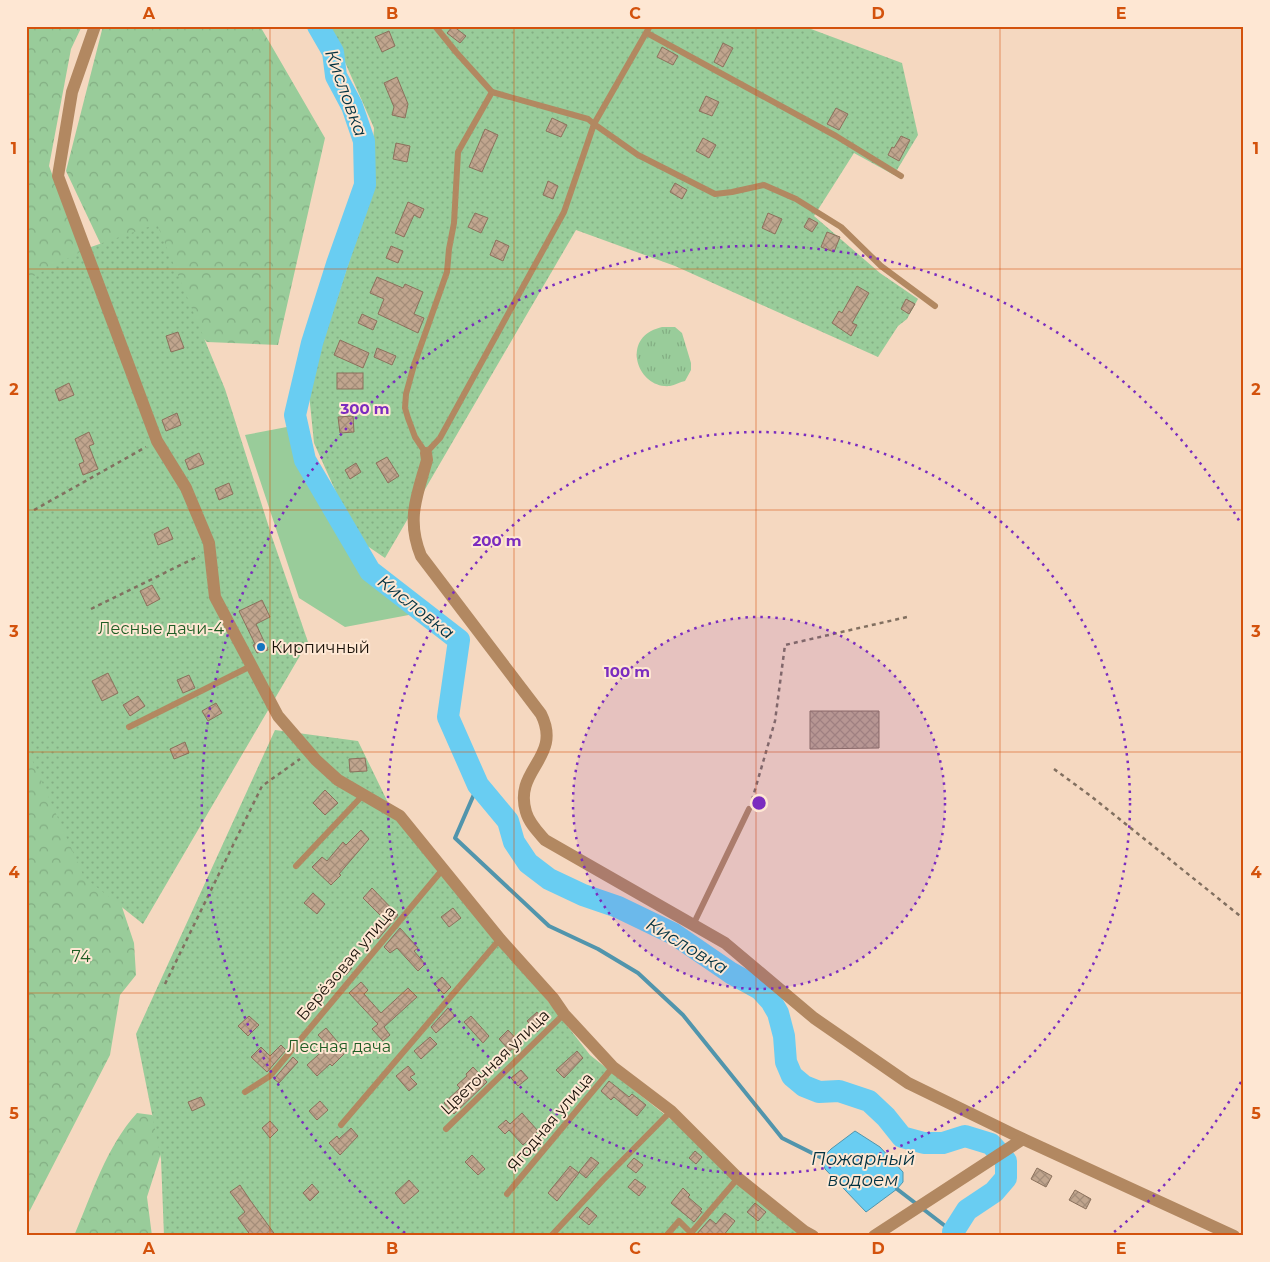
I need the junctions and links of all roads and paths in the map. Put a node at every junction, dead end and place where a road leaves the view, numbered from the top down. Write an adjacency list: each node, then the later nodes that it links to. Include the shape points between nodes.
1 (95, 26): 8 (street, via 72,92 58,176)
2 (435, 26): 4 (lane)
3 (649, 29): 5 (lane); 6 (lane)
4 (492, 92): 5 (lane, via 588,119); 9 (lane, via 458,152 447,272 406,394 412,431)
5 (594, 124): 7 (lane, via 638,156 715,194 764,185 796,199 841,226 882,266); 9 (lane, via 564,212 440,438)
6 (900, 176)
7 (935, 306)
8 (157, 441): 10 (path); 11 (street, via 186,488)
9 (426, 453): 23 (street, via 413,511 413,534 420,556 545,721 547,745 524,785 526,812 533,825 546,840)
10 (34, 510)
11 (210, 551): 12 (path); 14 (street, via 215,597)
12 (91, 609)
13 (907, 617): 19 (path, via 785,645 775,721)
14 (251, 666): 15 (lane); 16 (street, via 278,716)
15 (129, 726)
16 (310, 752): 18 (street, via 338,780); 25 (path, via 262,786)
17 (1054, 769): 22 (path)
18 (363, 795): 20 (lane); 21 (street, via 400,816)
19 (749, 809): 23 (lane)
20 (296, 866)
21 (443, 869): 24 (street); 28 (lane, Берёзовая улица, via 270,1076)
22 (1244, 919)
23 (693, 925): 32 (street, via 725,944 814,1018 908,1083)
24 (500, 938): 26 (street); 30 (lane)
25 (165, 984)
26 (564, 1014): 27 (street); 31 (lane, Цветочная улица)
27 (613, 1067): 29 (street); 34 (lane, Ягодная улица)
28 (245, 1092)
29 (671, 1111): 33 (street); 36 (lane)
30 (341, 1125)
31 (446, 1129)
32 (1023, 1139): 38 (street); 39 (street)
33 (738, 1178): 35 (street); 37 (lane, via 691,1233 679,1221)
34 (508, 1194)
35 (806, 1234)
36 (551, 1236)
37 (666, 1236)
38 (874, 1236)
39 (1234, 1236)

